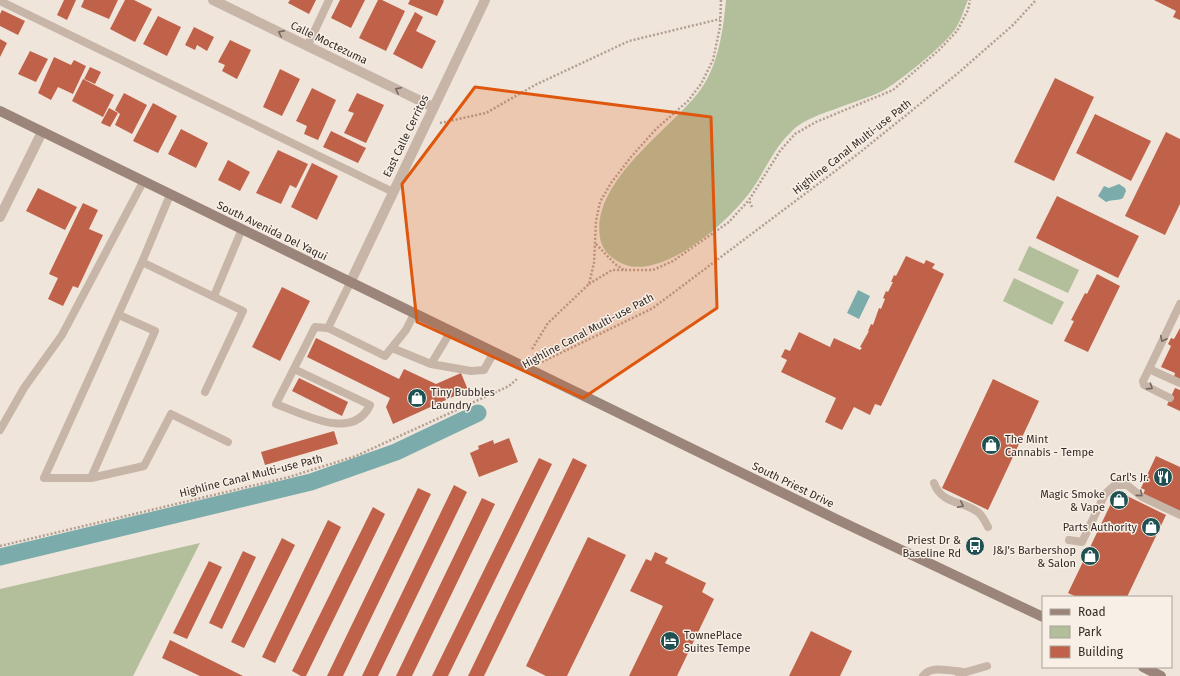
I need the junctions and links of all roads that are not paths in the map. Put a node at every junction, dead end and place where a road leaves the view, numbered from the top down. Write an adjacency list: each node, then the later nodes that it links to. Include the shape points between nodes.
1 (213, 0): 5 (street, Calle Moctezuma, one-way to 1)
2 (329, 0): 5 (lane)
3 (485, 0): 6 (street, East Calle Cerritos)
4 (0, 1): 10 (lane)
5 (308, 45): 6 (street, Calle Moctezuma, one-way to 5)
6 (433, 107): 10 (street, East Calle Cerritos)
7 (0, 111): 8 (street, South Avenida Del Yaqui)
8 (42, 132): 9 (street, South Avenida Del Yaqui); 12 (street)
9 (143, 182): 11 (street, South Avenida Del Yaqui); 31 (lane, via 62,335 24,388)
10 (393, 192): 15 (street, East Calle Cerritos)
11 (170, 195): 13 (street, South Avenida Del Yaqui); 14 (lane)
12 (0, 217)
13 (242, 229): 15 (street, South Avenida Del Yaqui); 16 (lane)
14 (142, 262): 16 (lane); 19 (lane)
15 (350, 283): 18 (street, South Avenida Del Yaqui); 20 (lane)
16 (214, 296): 29 (lane, via 243,311)
17 (1180, 304): 26 (lane, one-way to 26)
18 (414, 314): 21 (street, South Avenida Del Yaqui); 22 (lane)
19 (119, 315): 33 (lane, via 155,331); 33 (lane, via 44,478)
20 (328, 328): 22 (lane, via 385,356); 25 (lane, via 315,327)
21 (450, 331): 23 (street, South Avenida Del Yaqui); 24 (lane)
22 (392, 348): 24 (lane)
23 (494, 352): 24 (lane, via 484,370 471,371); 27 (street, South Avenida Del Yaqui)
24 (431, 364)
25 (294, 368): 25 (lane, via 276,404 328,422 346,424 366,415 370,405)
26 (1149, 369): 28 (lane); 30 (lane, one-way to 30, via 1143,381 1144,385)
27 (531, 370): 38 (street, South Priest Drive)
28 (1180, 383)
29 (205, 392)
30 (1170, 398)
31 (0, 430)
32 (228, 442): 33 (lane, via 171,414 144,466)
33 (91, 478)
34 (934, 484): 36 (lane, one-way to 36, via 937,492 943,497 979,513)
35 (1180, 515): 37 (lane, one-way to 35, via 1082,542 1105,494 1115,485 1127,485 1142,497)
36 (988, 527)
37 (1068, 540)
38 (1042, 617)
39 (987, 666): 41 (lane)
40 (1145, 668): 44 (street)
41 (963, 672): 42 (lane, via 934,670 925,672); 43 (lane)
42 (923, 676)
43 (953, 676)
44 (1161, 676)

